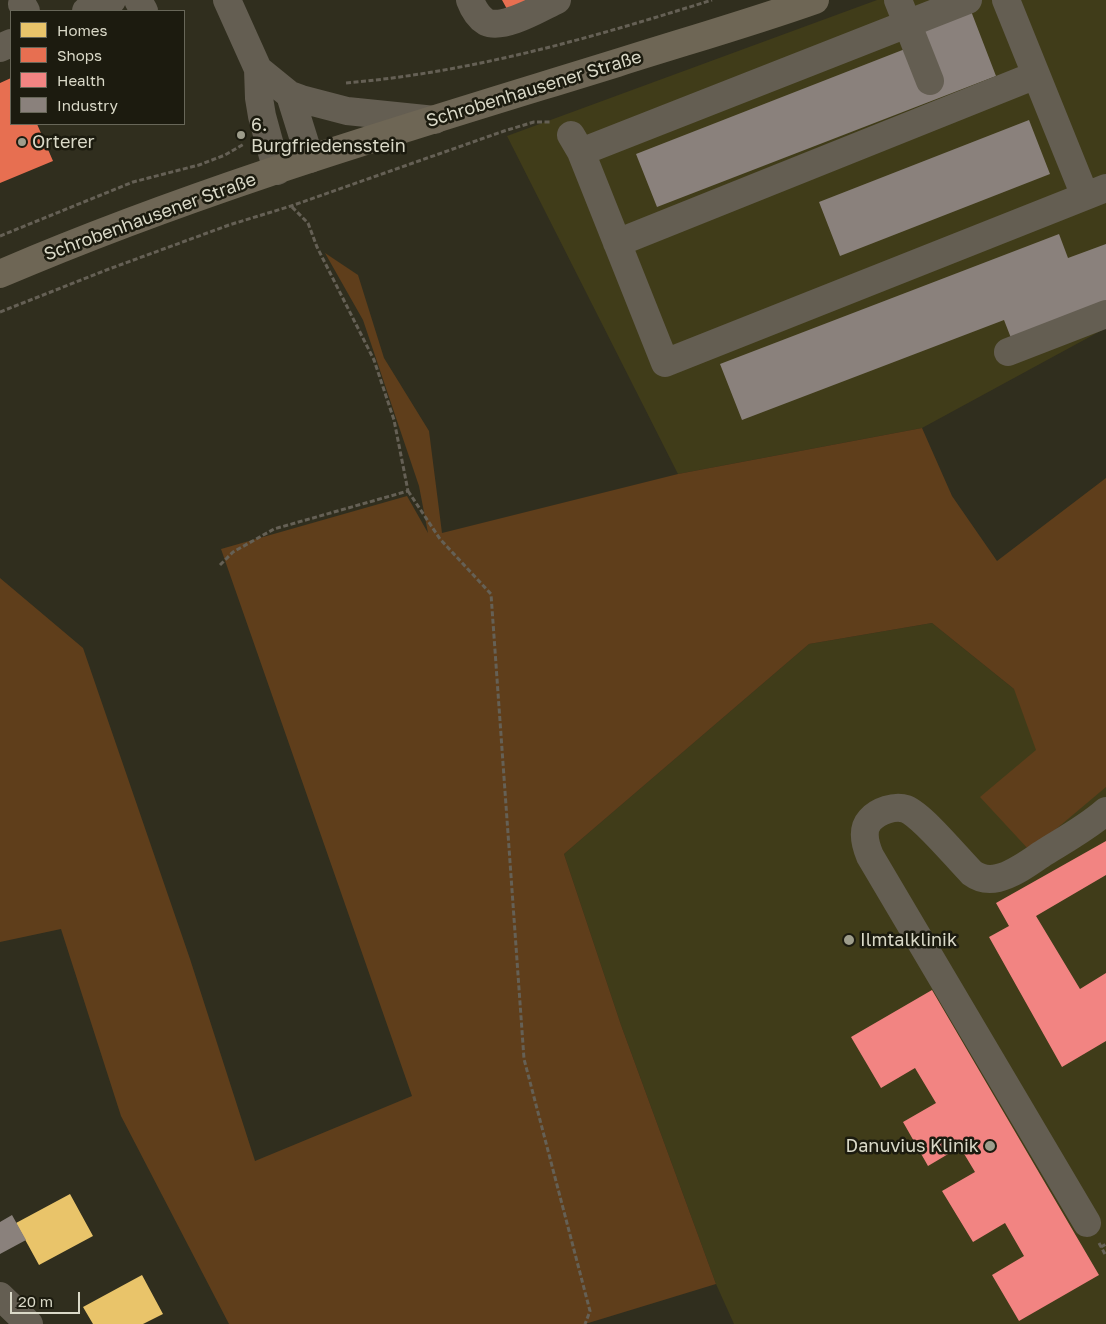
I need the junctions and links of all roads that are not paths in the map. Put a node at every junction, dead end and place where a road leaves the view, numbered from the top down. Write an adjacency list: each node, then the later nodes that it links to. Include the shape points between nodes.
1 (112, 0): 8 (street)
2 (227, 0): 10 (street)
3 (470, 0): 4 (street, via 473,8 488,23 502,24)
4 (557, 0)
5 (815, 0): 14 (main road, Schrobenhausener Straße)
6 (968, 0): 9 (street)
7 (1006, 0): 11 (street)
8 (88, 10)
9 (902, 12): 12 (street); 18 (street, via 576,144)
10 (258, 69): 13 (street); 16 (street, via 258,98)
11 (1036, 75): 17 (street); 18 (street)
12 (930, 81)
13 (290, 96): 14 (street, via 347,111); 15 (street)
14 (435, 120): 15 (main road, Schrobenhausener Straße)
15 (310, 159): 16 (main road, Schrobenhausener Straße)
16 (277, 171): 19 (main road, Schrobenhausener Straße, via 150,215)
17 (1096, 192): 18 (street, via 665,363)
18 (617, 243)
19 (0, 274)
20 (1106, 314): 21 (street)
21 (1008, 352)
22 (1106, 810): 23 (street, via 1026,864 1004,876 990,879 972,873 920,819 905,809 892,808 876,815 864,833 870,856)
23 (1087, 1223)
24 (0, 1296): 25 (street)
25 (29, 1324)

